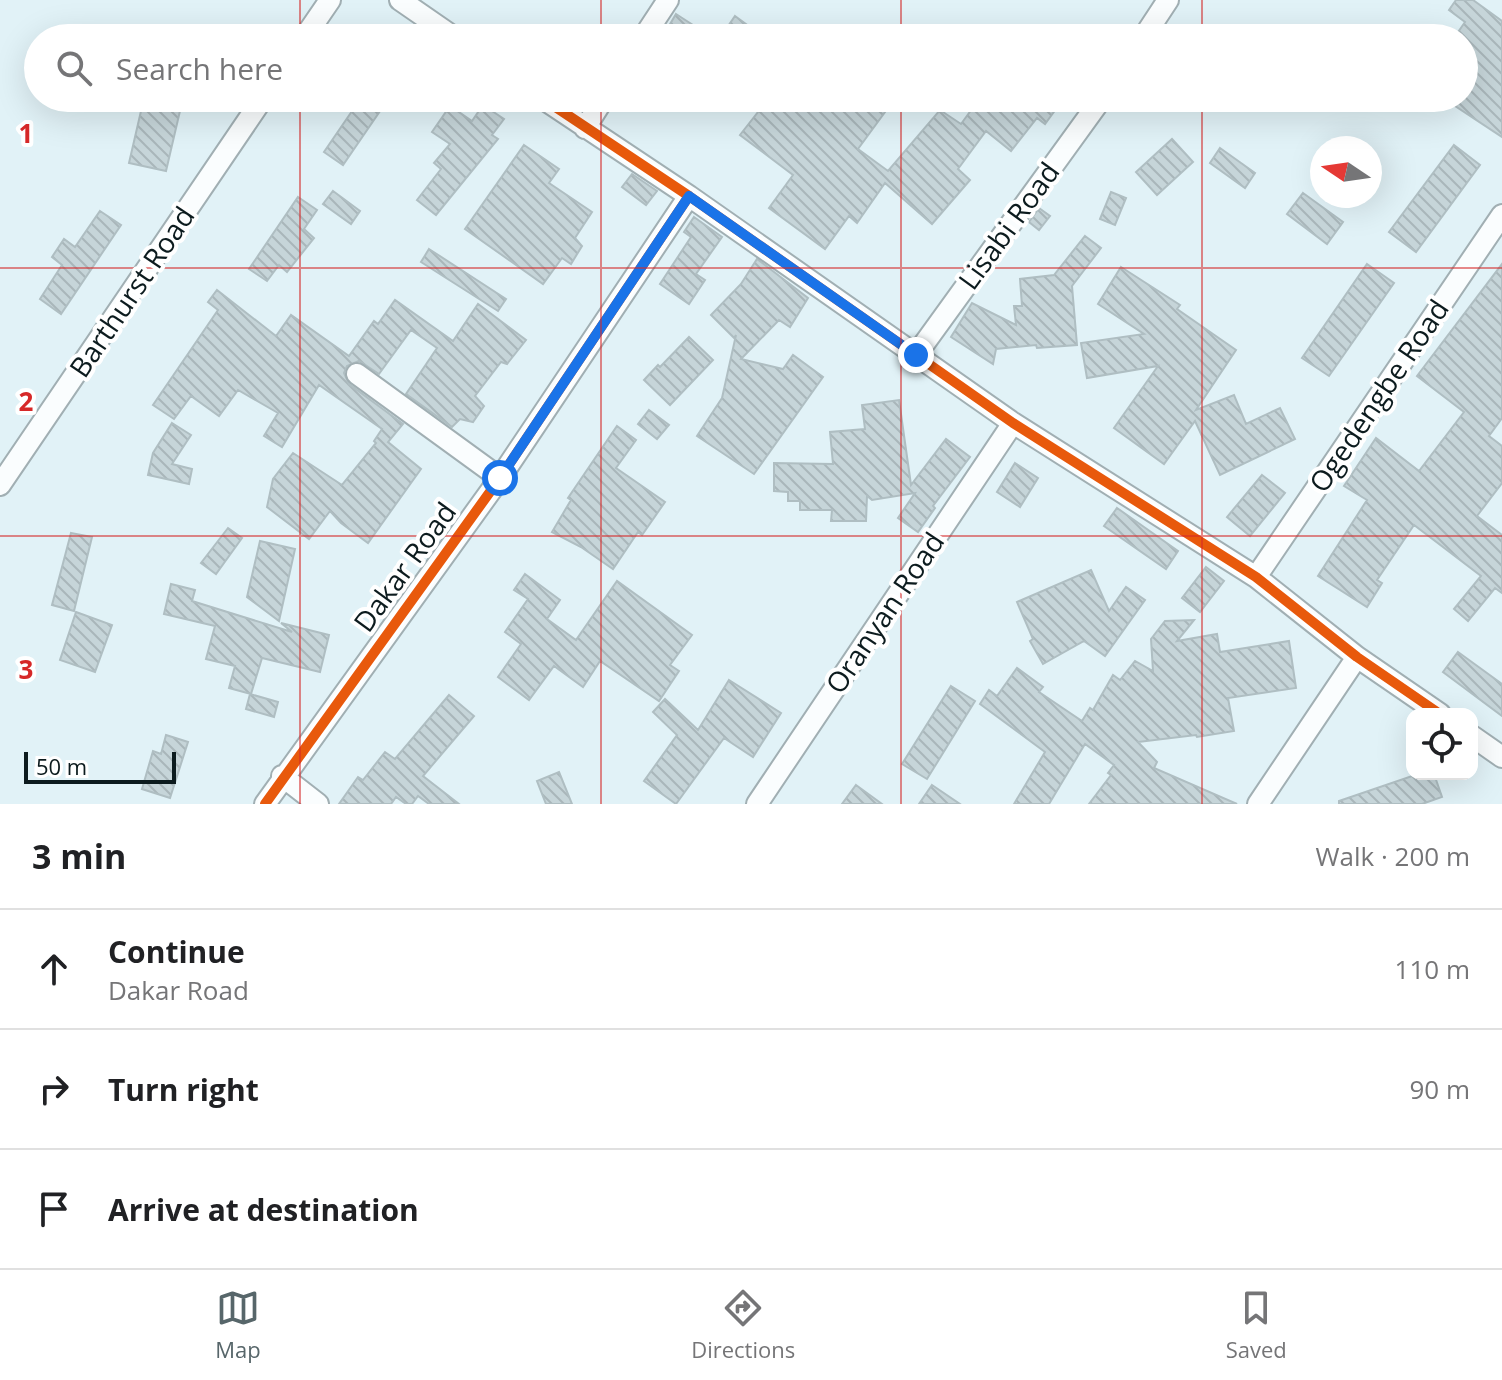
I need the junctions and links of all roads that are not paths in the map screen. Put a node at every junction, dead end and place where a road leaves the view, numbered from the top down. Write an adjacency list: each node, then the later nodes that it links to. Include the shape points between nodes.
1 (330, 0): 5 (street)
2 (400, 0): 6 (street)
3 (668, 0): 7 (street)
4 (1168, 0): 8 (street)
5 (314, 24)
6 (435, 24)
7 (652, 24)
8 (1152, 24)
9 (253, 112): 20 (street, Barthurst Road)
10 (562, 112): 13 (street)
11 (595, 112): 13 (street)
12 (1092, 112): 16 (street, Lisabi Road)
13 (585, 128): 14 (street)
14 (689, 196): 16 (street); 19 (street, Dakar Road)
15 (1502, 215): 21 (street, Ogedengbe Road)
16 (916, 355): 18 (street)
17 (357, 374): 19 (street)
18 (1013, 423): 21 (street); 29 (street, Oranyan Road)
19 (500, 478): 26 (street, Dakar Road)
20 (0, 485)
21 (1256, 577): 22 (street)
22 (1357, 657): 23 (street); 30 (street)
23 (1431, 708)
24 (1478, 740): 25 (street)
25 (1502, 757)
26 (282, 776): 27 (street, Dakar Road); 28 (street)
27 (265, 804)
28 (318, 804)
29 (757, 804)
30 (1258, 804)

